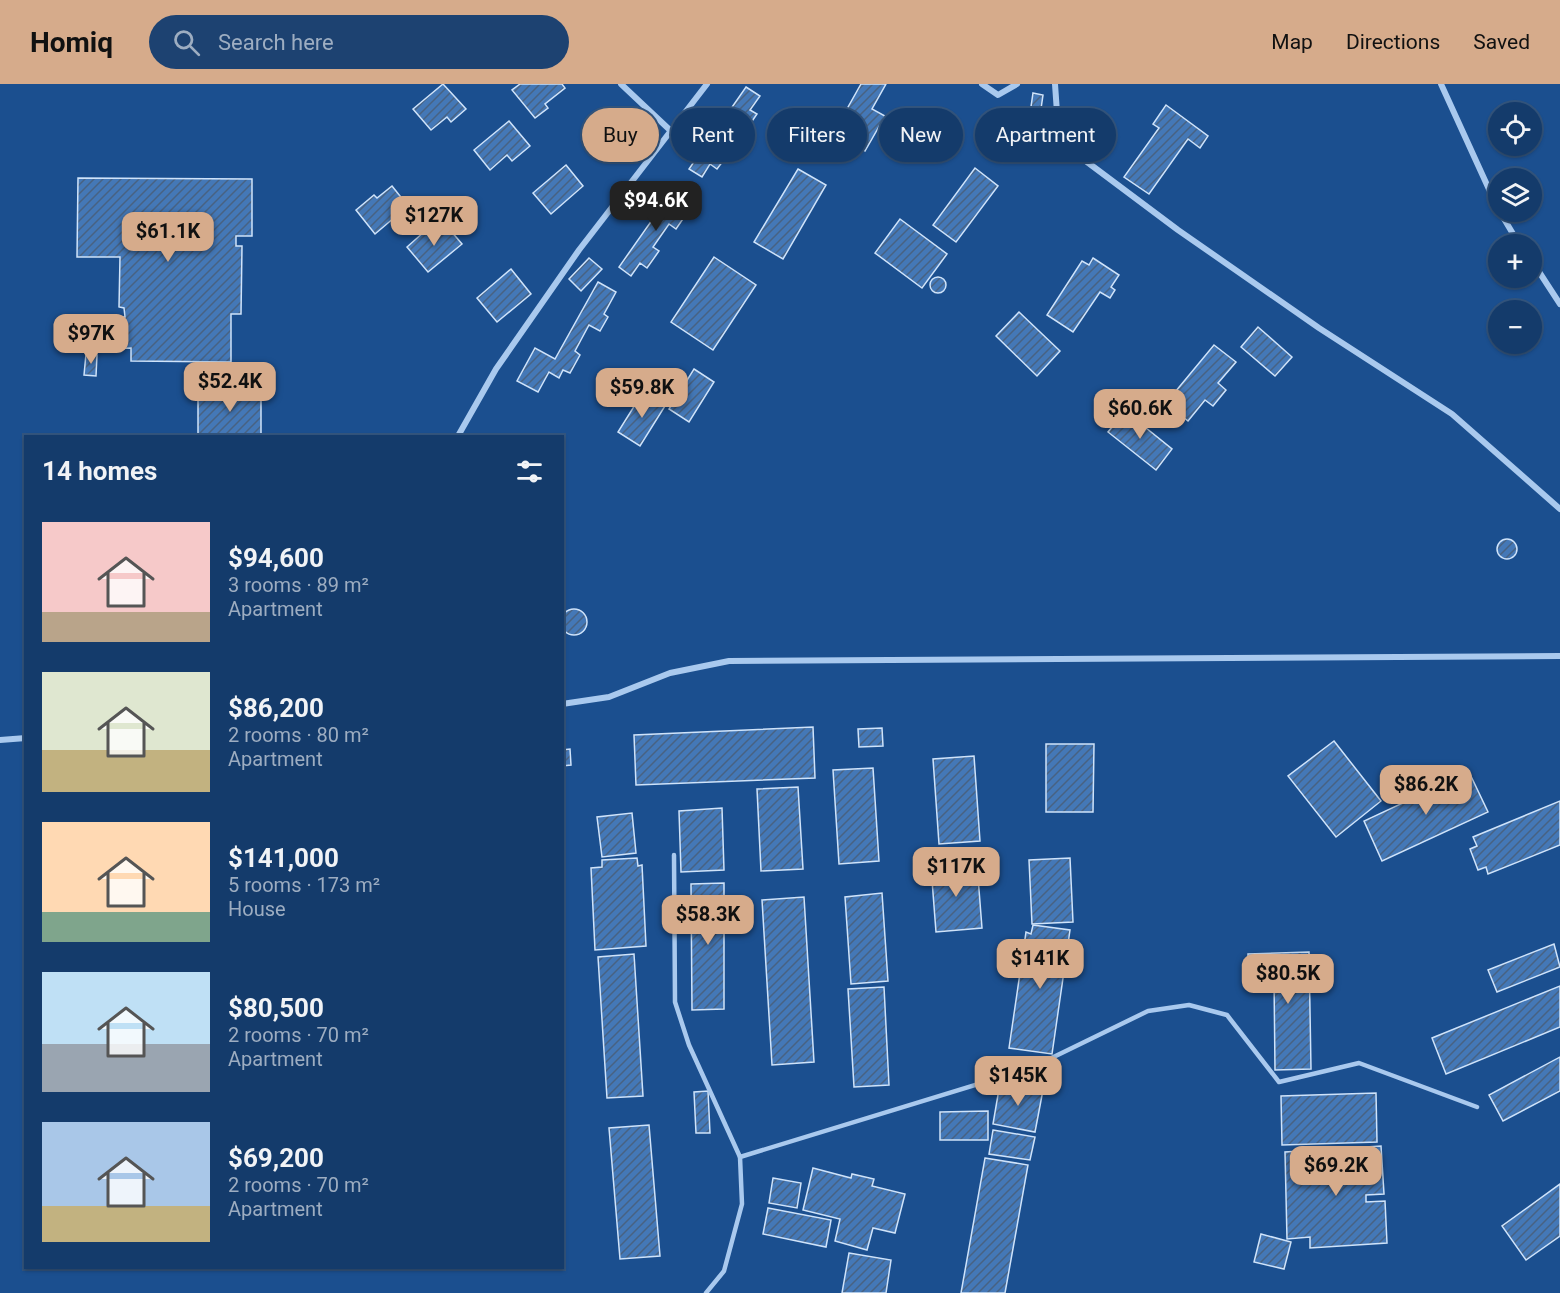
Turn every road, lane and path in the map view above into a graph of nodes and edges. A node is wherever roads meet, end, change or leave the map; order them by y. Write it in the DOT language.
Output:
graph roads {
  1 [pos="621,84"];
  2 [pos="707,84"];
  3 [pos="982,84"];
  4 [pos="1017,84"];
  5 [pos="1055,84"];
  6 [pos="1441,84"];
  7 [pos="690,108"];
  8 [pos="671,131"];
  9 [pos="671,133"];
  10 [pos="1488,186"];
  11 [pos="1542,276"];
  12 [pos="1560,304"];
  13 [pos="459,435"];
  14 [pos="1560,509"];
  15 [pos="1560,656"];
  16 [pos="564,704"];
  17 [pos="24,738"];
  18 [pos="0,740"];
  19 [pos="674,855"];
  20 [pos="1477,1107"];
  21 [pos="740,1157"];
  22 [pos="706,1293"];
  1 -- 8 [label="street"];
  2 -- 7 [label="street"];
  3 -- 4 [label="street"];
  5 -- 14 [label="street"];
  6 -- 10 [label="street"];
  9 -- 13 [label="street"];
  11 -- 12 [label="street"];
  15 -- 16 [label="street"];
  17 -- 18 [label="street"];
  19 -- 21 [label="lane"];
  20 -- 21 [label="lane"];
  21 -- 22 [label="lane"];
}
